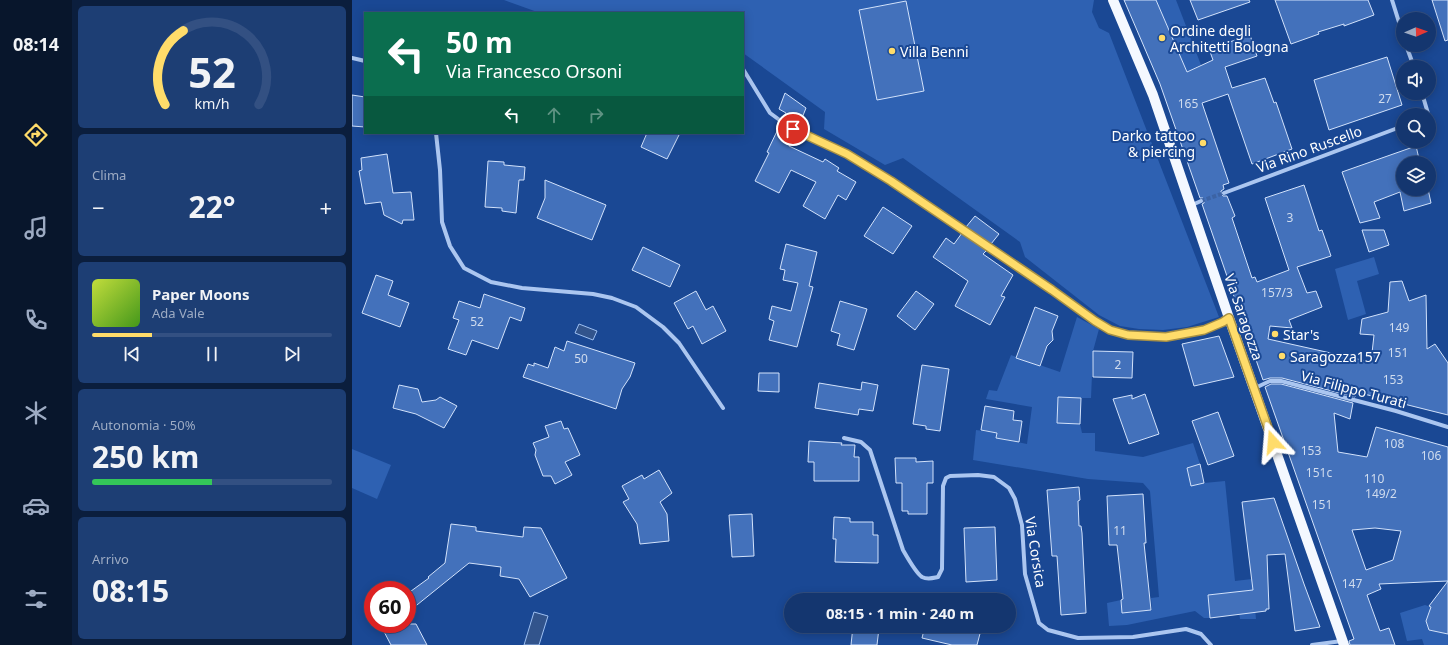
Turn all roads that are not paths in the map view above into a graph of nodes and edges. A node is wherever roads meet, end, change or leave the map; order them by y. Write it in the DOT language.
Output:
graph roads {
  1 [pos="1113,0"];
  2 [pos="1392,0"];
  3 [pos="1396,13"];
  4 [pos="352,58"];
  5 [pos="364,61"];
  6 [pos="744,71"];
  7 [pos="1396,129"];
  8 [pos="436,134"];
  9 [pos="1224,193"];
  10 [pos="1229,318"];
  11 [pos="1255,388"];
  12 [pos="723,408"];
  13 [pos="1448,427"];
  14 [pos="844,438"];
  15 [pos="1343,643"];
  16 [pos="1211,645"];
  17 [pos="1312,645"];
  1 -- 10 [label="main road, Via Saragozza"];
  2 -- 3 [label="street"];
  4 -- 5 [label="street"];
  6 -- 10 [label="street"];
  7 -- 9 [label="street, Via Rino Ruscello"];
  8 -- 12 [label="street"];
  10 -- 11 [label="main road, Via Saragozza"];
  11 -- 13 [label="street, Via Filippo Turati"];
  11 -- 15 [label="main road, Via Saragozza"];
  14 -- 16 [label="street, Via Corsica"];
  15 -- 17 [label="street"];
}
